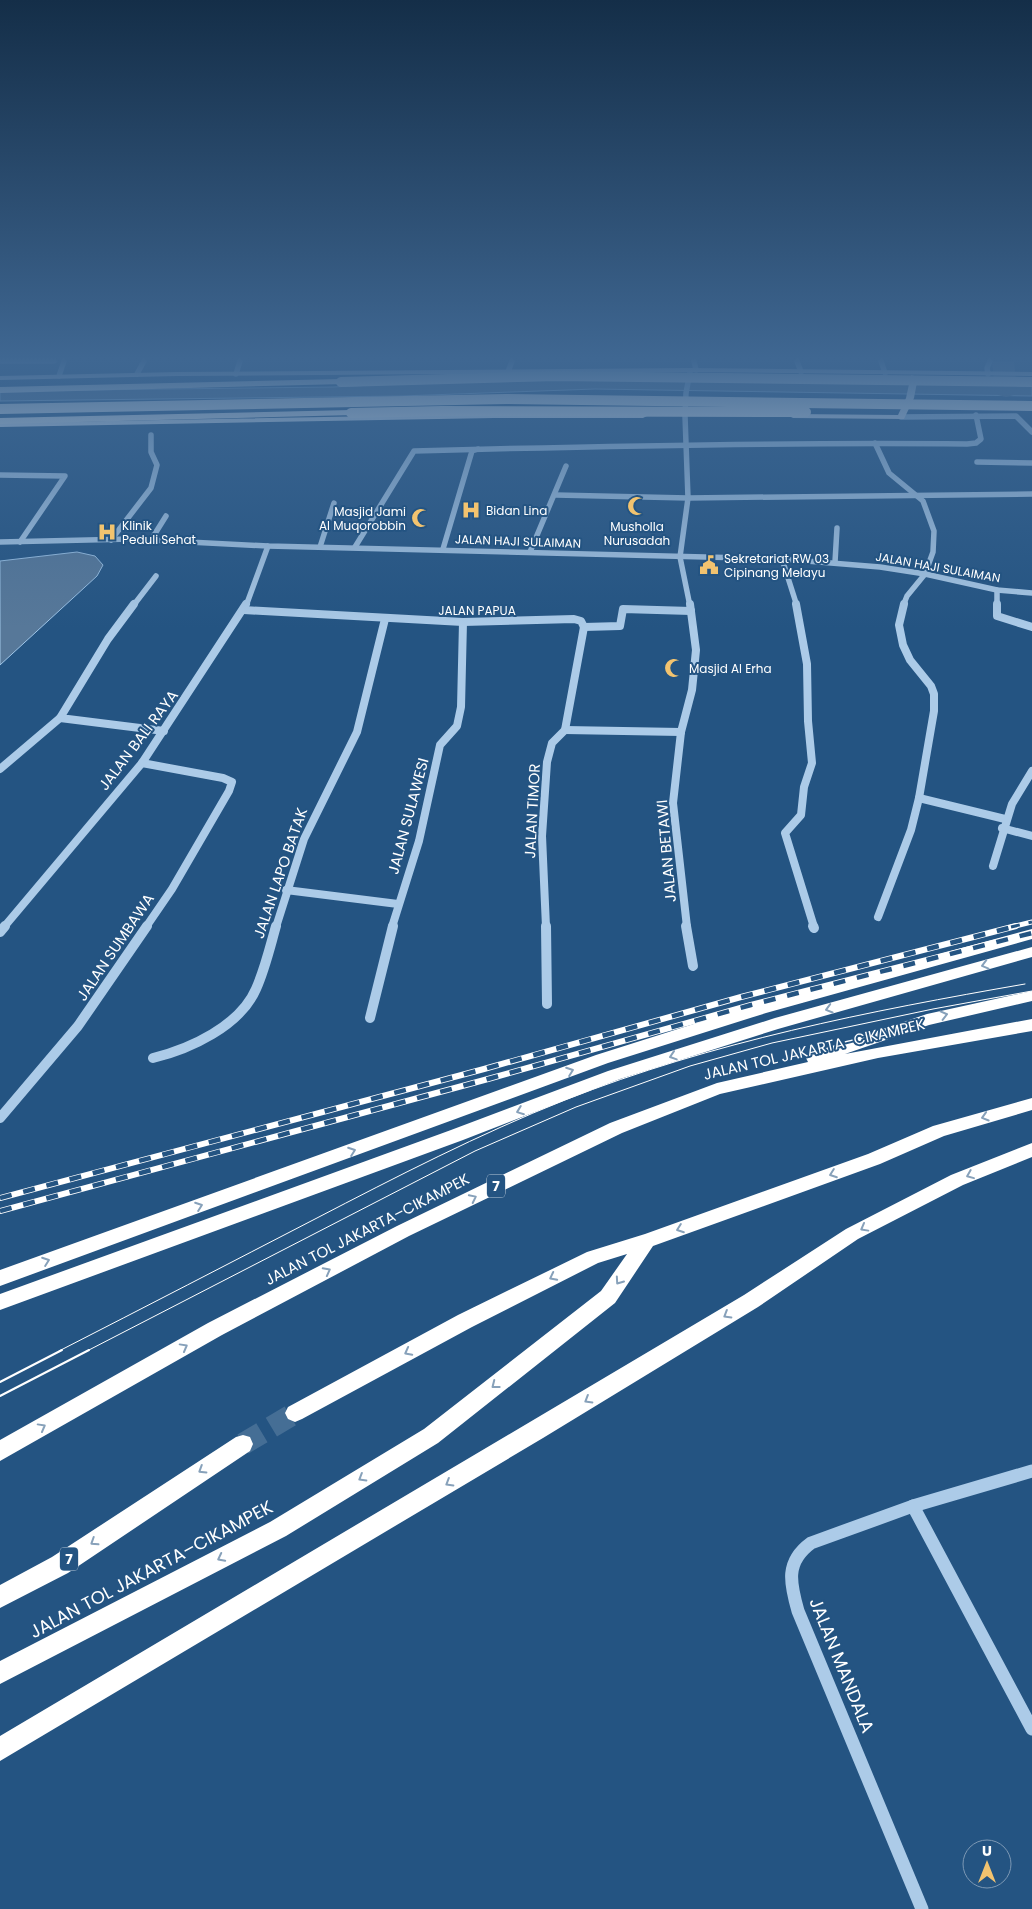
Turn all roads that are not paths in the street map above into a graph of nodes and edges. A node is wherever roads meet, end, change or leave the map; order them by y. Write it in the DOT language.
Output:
graph roads {
  1 [pos="151,450"];
  2 [pos="433,450"];
  3 [pos="474,450"];
  4 [pos="687,450"];
  5 [pos="878,450"];
  6 [pos="977,462"];
  7 [pos="1032,463"];
  8 [pos="566,466"];
  9 [pos="0,475"];
  10 [pos="915,494"];
  11 [pos="1032,494"];
  12 [pos="556,495"];
  13 [pos="688,498"];
  14 [pos="334,503"];
  15 [pos="166,516"];
  16 [pos="837,528"];
  17 [pos="111,540"];
  18 [pos="151,540"];
  19 [pos="0,542"];
  20 [pos="20,542"];
  21 [pos="268,546"];
  22 [pos="320,547"];
  23 [pos="355,547"];
  24 [pos="443,550"];
  25 [pos="530,552"];
  26 [pos="680,557"];
  27 [pos="782,559"];
  28 [pos="835,562"];
  29 [pos="925,574"];
  30 [pos="156,576"];
  31 [pos="997,590"];
  32 [pos="1031,594"];
  33 [pos="244,610"];
  34 [pos="691,611"];
  35 [pos="385,619"];
  36 [pos="463,622"];
  37 [pos="584,627"];
  38 [pos="1032,627"];
  39 [pos="60,718"];
  40 [pos="564,730"];
  41 [pos="164,731"];
  42 [pos="681,732"];
  43 [pos="142,763"];
  44 [pos="0,770"];
  45 [pos="1032,771"];
  46 [pos="919,798"];
  47 [pos="1005,819"];
  48 [pos="1002,828"];
  49 [pos="1032,836"];
  50 [pos="993,866"];
  51 [pos="286,890"];
  52 [pos="398,904"];
  53 [pos="878,917"];
  54 [pos="814,928"];
  55 [pos="0,932"];
  56 [pos="1032,934"];
  57 [pos="1032,952"];
  58 [pos="693,966"];
  59 [pos="1032,996"];
  60 [pos="548,1004"];
  61 [pos="370,1018"];
  62 [pos="1032,1025"];
  63 [pos="153,1058"];
  64 [pos="732,1086"];
  65 [pos="1032,1104"];
  66 [pos="0,1118"];
  67 [pos="1032,1150"];
  68 [pos="647,1241"];
  69 [pos="0,1278"];
  70 [pos="0,1302"];
  71 [pos="295,1413"];
  72 [pos="243,1444"];
  73 [pos="0,1451"];
  74 [pos="1032,1471"];
  75 [pos="913,1506"];
  76 [pos="0,1597"];
  77 [pos="0,1673"];
  78 [pos="1032,1729"];
  79 [pos="0,1749"];
  80 [pos="922,1909"];
  1 -- 17 [label="street"];
  2 -- 23 [label="street"];
  3 -- 24 [label="street"];
  4 -- 13 [label="street, JALAN BETAWI"];
  5 -- 10 [label="street"];
  6 -- 7 [label="street"];
  8 -- 12 [label="street"];
  9 -- 20 [label="street"];
  10 -- 11 [label="street"];
  10 -- 13 [label="street"];
  10 -- 29 [label="street"];
  12 -- 13 [label="street"];
  12 -- 25 [label="street"];
  13 -- 26 [label="street, JALAN BETAWI"];
  14 -- 22 [label="street"];
  15 -- 18 [label="street"];
  16 -- 28 [label="street"];
  17 -- 18 [label="street, JALAN HAJI SULAIMAN"];
  17 -- 20 [label="street, JALAN HAJI SULAIMAN"];
  18 -- 21 [label="street, JALAN HAJI SULAIMAN"];
  19 -- 20 [label="street, JALAN HAJI SULAIMAN"];
  21 -- 22 [label="street, JALAN HAJI SULAIMAN"];
  21 -- 33 [label="street, JALAN BALI RAYA"];
  22 -- 23 [label="street, JALAN HAJI SULAIMAN"];
  23 -- 24 [label="street, JALAN HAJI SULAIMAN"];
  24 -- 25 [label="street, JALAN HAJI SULAIMAN"];
  25 -- 26 [label="street, JALAN HAJI SULAIMAN"];
  26 -- 27 [label="street, JALAN HAJI SULAIMAN"];
  26 -- 34 [label="street, JALAN BETAWI"];
  27 -- 28 [label="street, JALAN HAJI SULAIMAN"];
  27 -- 54 [label="street"];
  28 -- 29 [label="street, JALAN HAJI SULAIMAN"];
  29 -- 31 [label="street, JALAN HAJI SULAIMAN"];
  29 -- 46 [label="street"];
  30 -- 39 [label="street"];
  31 -- 32 [label="street, JALAN HAJI SULAIMAN"];
  31 -- 38 [label="street"];
  33 -- 35 [label="street, JALAN PAPUA"];
  33 -- 41 [label="street, JALAN BALI RAYA"];
  34 -- 37 [label="street, JALAN PAPUA"];
  34 -- 42 [label="street, JALAN BETAWI"];
  35 -- 36 [label="street, JALAN PAPUA"];
  35 -- 51 [label="street, JALAN LAPO BATAK"];
  36 -- 37 [label="street, JALAN PAPUA"];
  36 -- 52 [label="street, JALAN SULAWESI"];
  37 -- 40 [label="street, JALAN TIMOR"];
  39 -- 41 [label="street"];
  39 -- 44 [label="street"];
  40 -- 42 [label="street"];
  40 -- 60 [label="street, JALAN TIMOR"];
  41 -- 43 [label="street, JALAN BALI RAYA"];
  42 -- 58 [label="street, JALAN BETAWI"];
  43 -- 55 [label="street, JALAN BALI RAYA"];
  43 -- 66 [label="street, JALAN SUMBAWA"];
  45 -- 47 [label="street"];
  46 -- 47 [label="street"];
  46 -- 53 [label="street"];
  47 -- 48 [label="street"];
  48 -- 49 [label="street"];
  48 -- 50 [label="street"];
  51 -- 52 [label="street"];
  51 -- 63 [label="street, JALAN LAPO BATAK"];
  52 -- 61 [label="street, JALAN SULAWESI"];
  69 -- 56 [label="highway, one-way"];
  57 -- 70 [label="highway, one-way"];
  64 -- 59 [label="highway, one-way"];
  62 -- 64 [label="highway, JALAN TOL JAKARTA–CIKAMPEK / 7"];
  73 -- 64 [label="highway, JALAN TOL JAKARTA–CIKAMPEK / 7, one-way"];
  65 -- 68 [label="highway, one-way"];
  67 -- 79 [label="highway, one-way"];
  68 -- 71 [label="highway, one-way"];
  68 -- 77 [label="highway, JALAN TOL JAKARTA–CIKAMPEK, one-way"];
  72 -- 76 [label="highway, 7, one-way"];
  74 -- 75 [label="street, JALAN MANDALA"];
  75 -- 78 [label="street"];
  75 -- 80 [label="street, JALAN MANDALA"];
}
